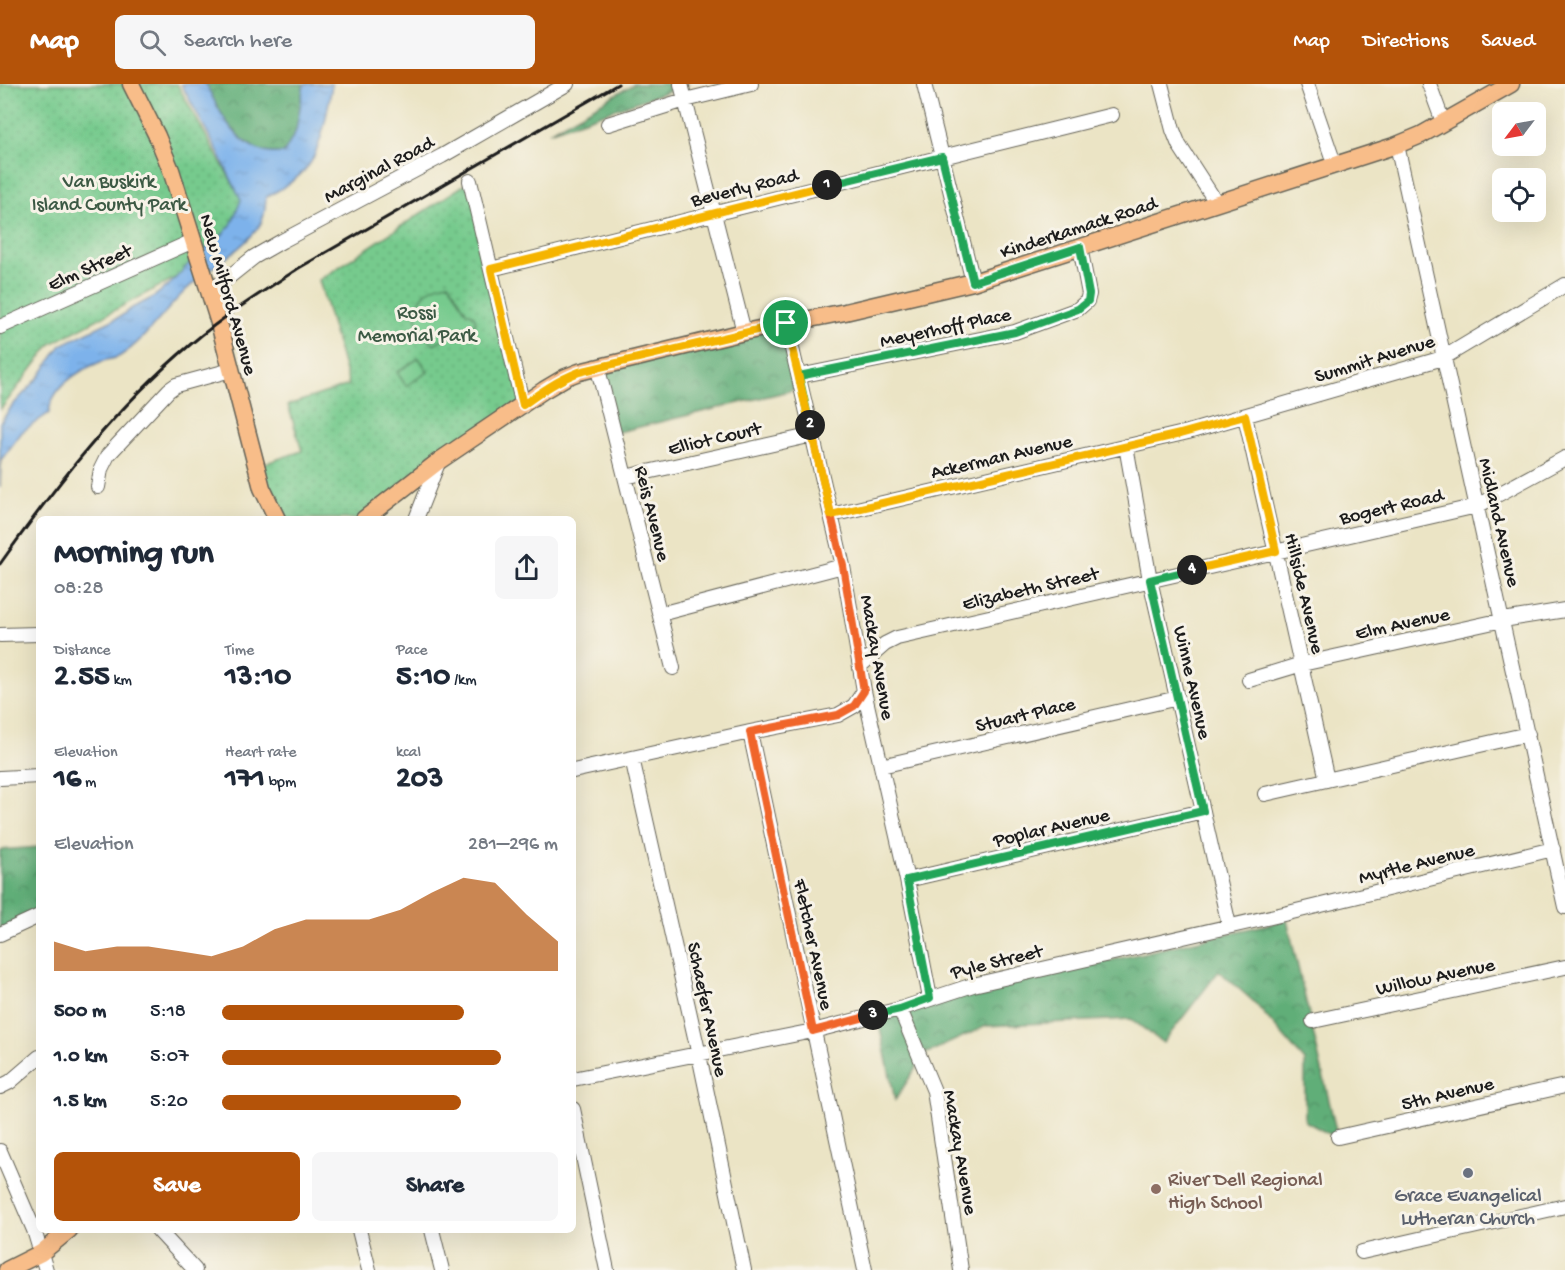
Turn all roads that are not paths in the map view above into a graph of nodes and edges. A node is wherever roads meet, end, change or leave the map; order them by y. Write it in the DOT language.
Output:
graph roads {
  1 [pos="131,84"];
  2 [pos="567,84"];
  3 [pos="681,84"];
  4 [pos="751,84"];
  5 [pos="924,84"];
  6 [pos="1161,84"];
  7 [pos="1307,84"];
  8 [pos="1429,84"];
  9 [pos="1512,84"];
  10 [pos="685,100"];
  11 [pos="1112,115"];
  12 [pos="1443,122"];
  13 [pos="608,124"];
  14 [pos="1397,145"];
  15 [pos="942,157"];
  16 [pos="1335,166"];
  17 [pos="470,181"];
  18 [pos="1216,202"];
  19 [pos="714,214"];
  20 [pos="193,241"];
  21 [pos="1080,247"];
  22 [pos="491,269"];
  23 [pos="973,282"];
  24 [pos="1565,285"];
  25 [pos="210,292"];
  26 [pos="786,323"];
  27 [pos="0,327"];
  28 [pos="744,332"];
  29 [pos="1443,358"];
  30 [pos="598,369"];
  31 [pos="231,370"];
  32 [pos="799,376"];
  33 [pos="523,405"];
  34 [pos="1245,416"];
  35 [pos="1180,434"];
  36 [pos="813,435"];
  37 [pos="1126,446"];
  38 [pos="1565,458"];
  39 [pos="439,461"];
  40 [pos="625,477"];
  41 [pos="98,487"];
  42 [pos="262,488"];
  43 [pos="1477,506"];
  44 [pos="831,515"];
  45 [pos="268,516"];
  46 [pos="276,516"];
  47 [pos="368,516"];
  48 [pos="417,516"];
  49 [pos="1276,551"];
  50 [pos="1216,565"];
  51 [pos="843,566"];
  52 [pos="1150,580"];
  53 [pos="1565,610"];
  54 [pos="660,614"];
  55 [pos="1503,620"];
  56 [pos="36,634"];
  57 [pos="0,635"];
  58 [pos="1302,664"];
  59 [pos="861,665"];
  60 [pos="673,668"];
  61 [pos="1249,680"];
  62 [pos="864,691"];
  63 [pos="1178,698"];
  64 [pos="750,732"];
  65 [pos="1528,734"];
  66 [pos="633,758"];
  67 [pos="881,766"];
  68 [pos="576,770"];
  69 [pos="36,776"];
  70 [pos="0,778"];
  71 [pos="1327,780"];
  72 [pos="1265,794"];
  73 [pos="1203,811"];
  74 [pos="1553,849"];
  75 [pos="907,880"];
  76 [pos="1565,907"];
  77 [pos="1288,913"];
  78 [pos="36,917"];
  79 [pos="1229,926"];
  80 [pos="0,934"];
  81 [pos="1565,967"];
  82 [pos="930,998"];
  83 [pos="900,1009"];
  84 [pos="1313,1021"];
  85 [pos="813,1031"];
  86 [pos="699,1055"];
  87 [pos="36,1060"];
  88 [pos="576,1078"];
  89 [pos="1565,1086"];
  90 [pos="0,1087"];
  91 [pos="576,1123"];
  92 [pos="1338,1137"];
  93 [pos="0,1151"];
  94 [pos="1565,1206"];
  95 [pos="65,1233"];
  96 [pos="161,1233"];
  97 [pos="360,1233"];
  98 [pos="433,1233"];
  99 [pos="1362,1252"];
  100 [pos="41,1253"];
  101 [pos="7,1270"];
  102 [pos="46,1270"];
  103 [pos="195,1270"];
  104 [pos="369,1270"];
  105 [pos="442,1270"];
  106 [pos="607,1270"];
  107 [pos="744,1270"];
  108 [pos="865,1270"];
  109 [pos="962,1270"];
  1 -- 20 [label="main road, New Milford Avenue"];
  2 -- 25 [label="street, Marginal Road"];
  3 -- 10 [label="street"];
  4 -- 10 [label="street"];
  5 -- 15 [label="street"];
  6 -- 18 [label="street"];
  7 -- 16 [label="street"];
  8 -- 12 [label="street"];
  9 -- 12 [label="main road, Kinderkamack Road"];
  10 -- 13 [label="street"];
  10 -- 19 [label="street"];
  11 -- 15 [label="street, Beverly Road"];
  12 -- 14 [label="main road, Kinderkamack Road"];
  14 -- 16 [label="main road, Kinderkamack Road"];
  14 -- 29 [label="street, Midland Avenue"];
  15 -- 19 [label="street, Beverly Road"];
  15 -- 23 [label="street"];
  16 -- 18 [label="main road, Kinderkamack Road"];
  17 -- 22 [label="street"];
  18 -- 21 [label="main road, Kinderkamack Road"];
  19 -- 22 [label="street, Beverly Road"];
  19 -- 28 [label="street"];
  20 -- 25 [label="main road, New Milford Avenue"];
  20 -- 27 [label="street, Elm Street"];
  21 -- 23 [label="main road, Kinderkamack Road"];
  21 -- 32 [label="street, Meyerhoff Place"];
  22 -- 33 [label="street"];
  23 -- 26 [label="main road, Kinderkamack Road"];
  24 -- 29 [label="street, Summit Avenue"];
  25 -- 31 [label="main road, New Milford Avenue"];
  26 -- 28 [label="main road, Kinderkamack Road"];
  26 -- 32 [label="street, Mackay Avenue"];
  28 -- 30 [label="main road, Kinderkamack Road"];
  29 -- 34 [label="street, Summit Avenue"];
  29 -- 43 [label="street, Midland Avenue"];
  30 -- 33 [label="main road, Kinderkamack Road"];
  30 -- 40 [label="street, Reis Avenue"];
  31 -- 41 [label="street"];
  31 -- 42 [label="main road, New Milford Avenue"];
  32 -- 36 [label="street, Mackay Avenue"];
  33 -- 39 [label="main road, Kinderkamack Road"];
  34 -- 35 [label="street, Summit Avenue"];
  34 -- 49 [label="street, Hillside Avenue"];
  35 -- 37 [label="street, Ackerman Avenue"];
  36 -- 40 [label="street, Elliot Court"];
  36 -- 44 [label="street, Mackay Avenue"];
  37 -- 44 [label="street, Ackerman Avenue"];
  37 -- 52 [label="street, Winne Avenue"];
  38 -- 43 [label="street, Bogert Road"];
  39 -- 47 [label="main road, Kinderkamack Road"];
  39 -- 48 [label="street"];
  40 -- 54 [label="street, Reis Avenue"];
  42 -- 45 [label="main road"];
  42 -- 46 [label="main road, New Milford Avenue"];
  43 -- 49 [label="street, Bogert Road"];
  43 -- 55 [label="street, Midland Avenue"];
  44 -- 51 [label="street, Mackay Avenue"];
  49 -- 50 [label="street, Bogert Road"];
  49 -- 58 [label="street, Hillside Avenue"];
  50 -- 52 [label="street, Elizabeth Street"];
  51 -- 54 [label="street"];
  51 -- 59 [label="street, Mackay Avenue"];
  52 -- 59 [label="street, Elizabeth Street"];
  52 -- 63 [label="street, Winne Avenue"];
  53 -- 55 [label="street, Elm Avenue"];
  54 -- 60 [label="street, Reis Avenue"];
  55 -- 58 [label="street, Elm Avenue"];
  55 -- 65 [label="street, Midland Avenue"];
  56 -- 57 [label="street"];
  58 -- 61 [label="street, Elm Avenue"];
  58 -- 71 [label="street, Hillside Avenue"];
  59 -- 62 [label="street, Mackay Avenue"];
  62 -- 64 [label="street"];
  62 -- 67 [label="street, Mackay Avenue"];
  63 -- 67 [label="street, Stuart Place"];
  63 -- 73 [label="street, Winne Avenue"];
  64 -- 66 [label="street"];
  64 -- 85 [label="street, Fletcher Avenue"];
  65 -- 71 [label="street"];
  65 -- 74 [label="street, Midland Avenue"];
  66 -- 68 [label="street"];
  66 -- 86 [label="street, Schaefer Avenue"];
  67 -- 75 [label="street, Mackay Avenue"];
  69 -- 70 [label="street"];
  71 -- 72 [label="street"];
  73 -- 75 [label="street, Poplar Avenue"];
  73 -- 79 [label="street, Winne Avenue"];
  74 -- 76 [label="street, Midland Avenue"];
  74 -- 77 [label="street, Myrtle Avenue"];
  75 -- 82 [label="street, Mackay Avenue"];
  77 -- 79 [label="street, Pyle Street"];
  78 -- 80 [label="street"];
  79 -- 82 [label="street, Pyle Street"];
  81 -- 84 [label="street, Willow Avenue"];
  82 -- 83 [label="street, Pyle Street"];
  83 -- 85 [label="street, Pyle Street"];
  83 -- 109 [label="street, Mackay Avenue"];
  85 -- 86 [label="street, Pyle Street"];
  85 -- 108 [label="street, Fletcher Avenue"];
  86 -- 88 [label="street, Pyle Street"];
  86 -- 107 [label="street, Schaefer Avenue"];
  87 -- 90 [label="street"];
  89 -- 92 [label="street, 5th Avenue"];
  91 -- 106 [label="street"];
  93 -- 100 [label="street"];
  94 -- 99 [label="street"];
  95 -- 100 [label="main road"];
  96 -- 103 [label="street"];
  97 -- 104 [label="street"];
  98 -- 105 [label="street"];
  100 -- 101 [label="main road"];
  100 -- 102 [label="street"];
}
